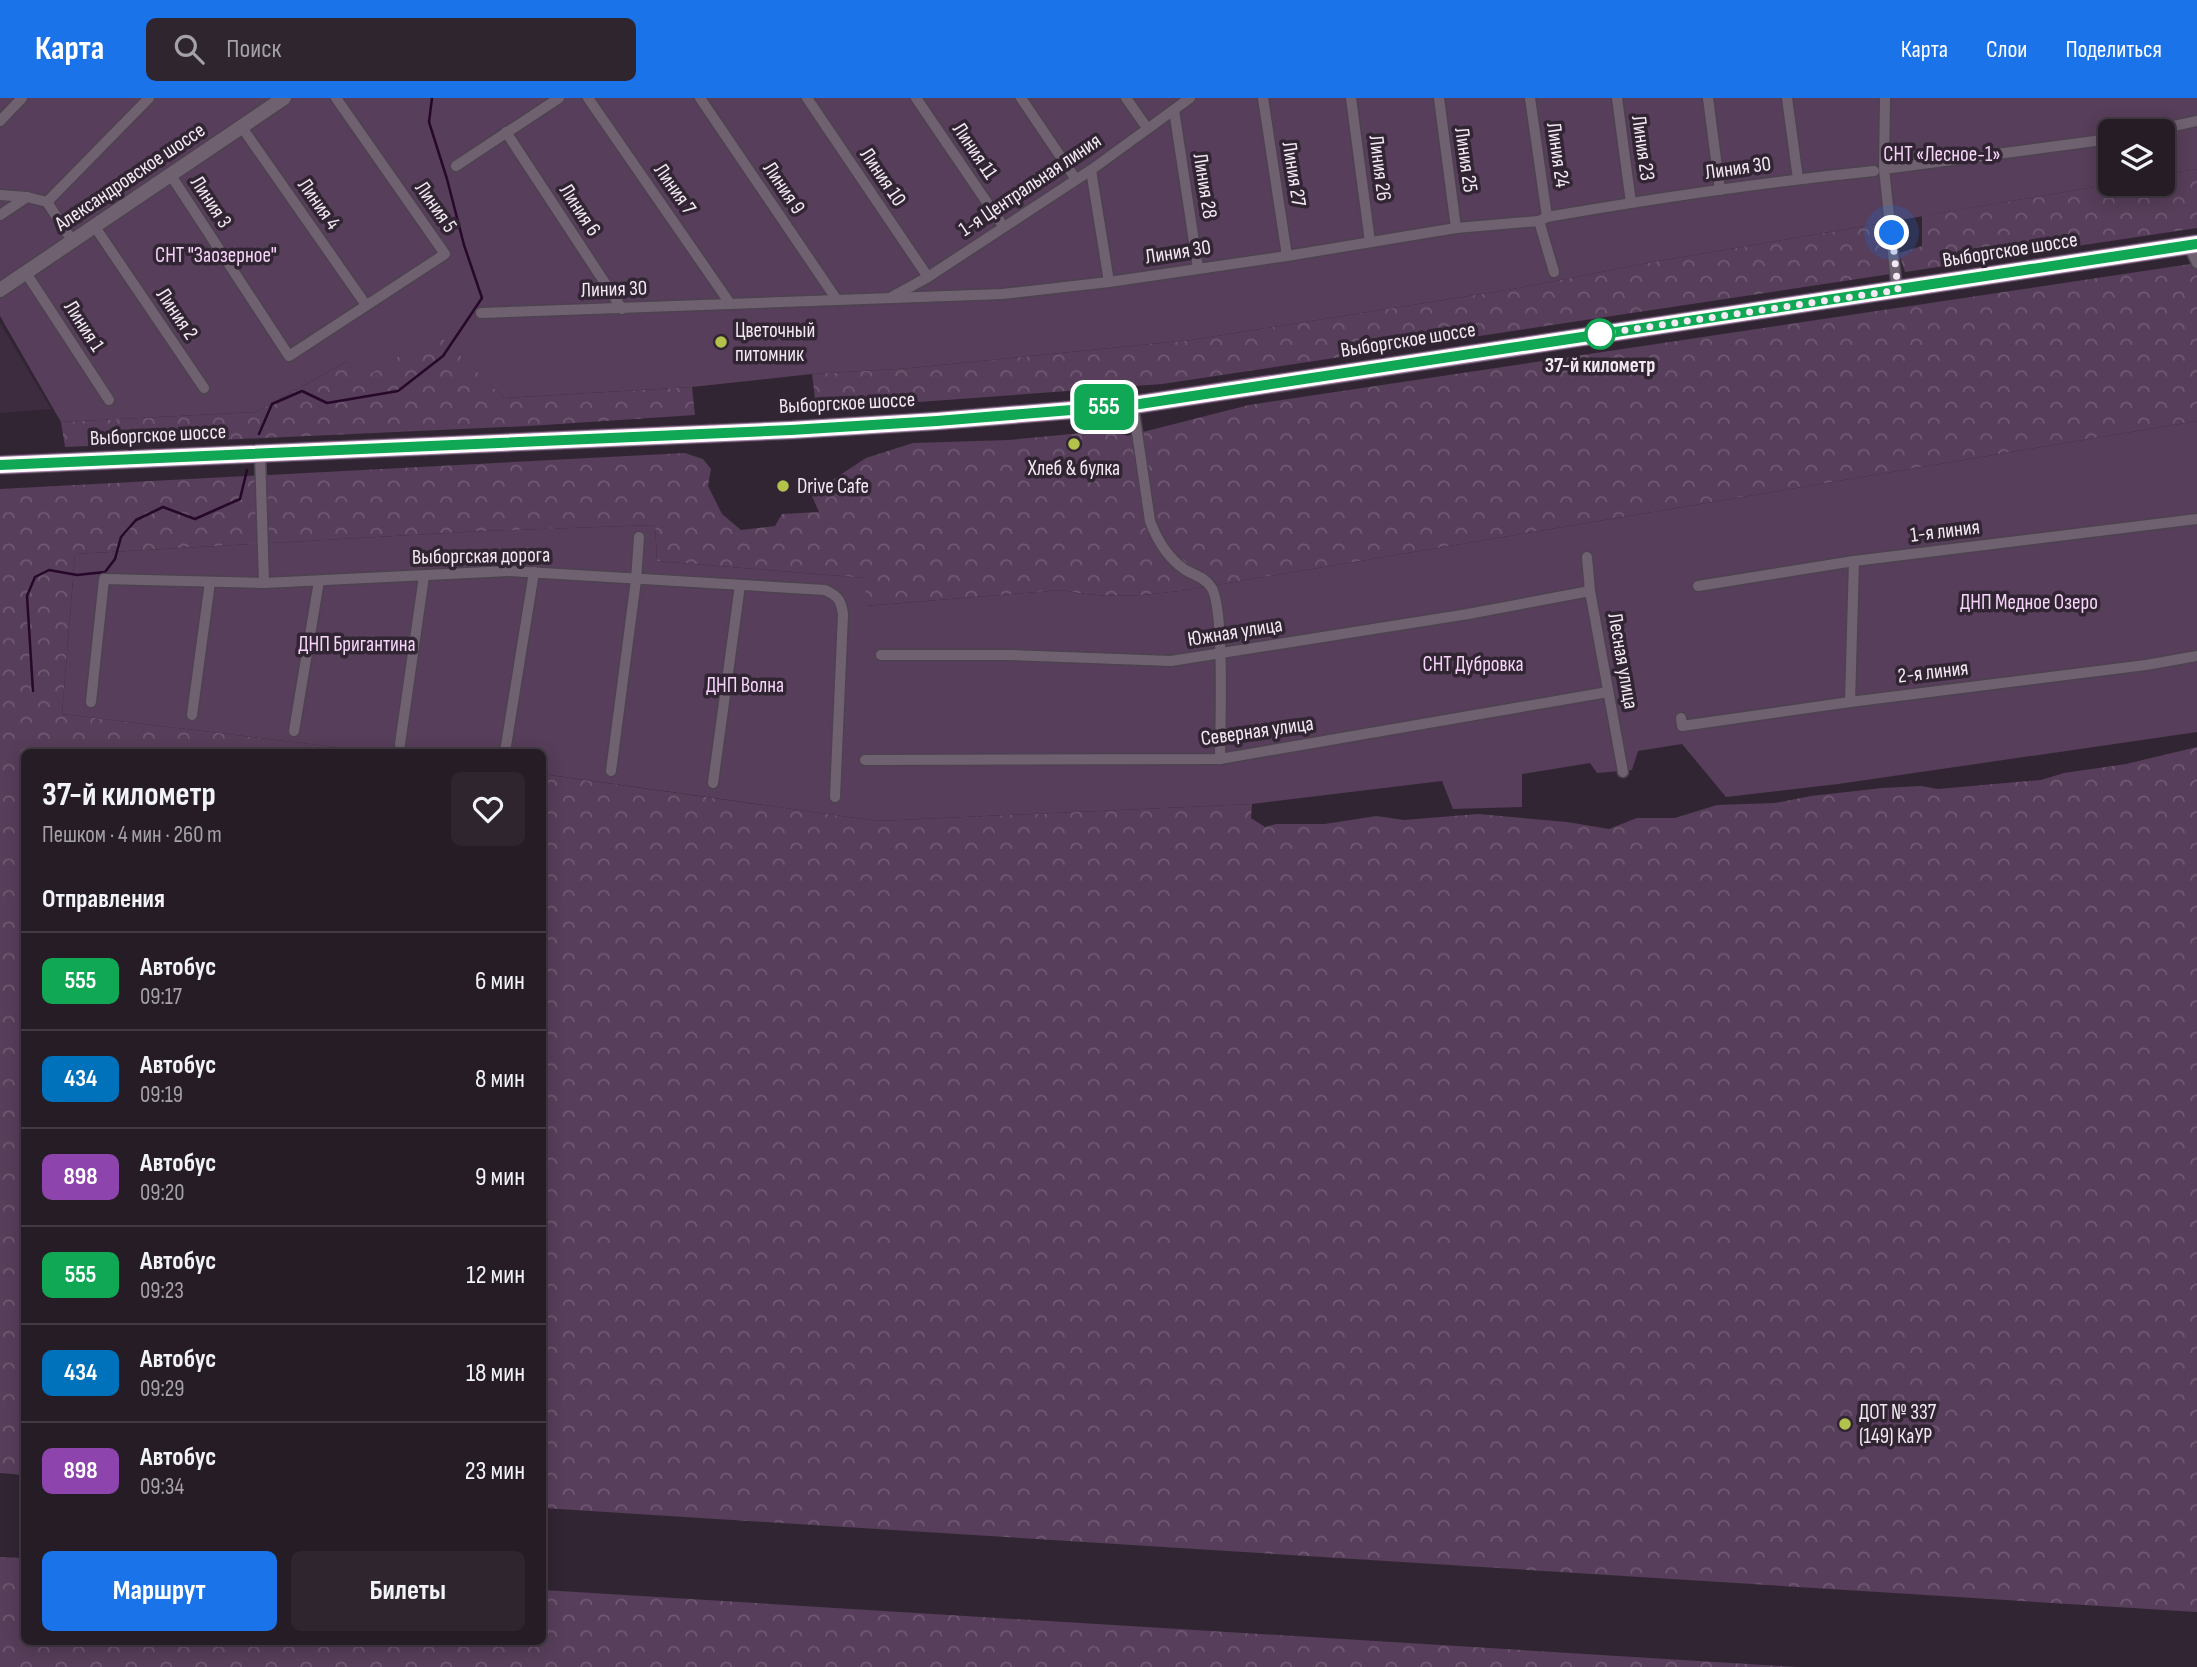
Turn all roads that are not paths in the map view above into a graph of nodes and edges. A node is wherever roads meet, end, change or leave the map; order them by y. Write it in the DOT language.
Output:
graph roads {
  1 [pos="22,98"];
  2 [pos="149,98"];
  3 [pos="284,98"];
  4 [pos="336,98"];
  5 [pos="559,98"];
  6 [pos="588,98"];
  7 [pos="700,98"];
  8 [pos="807,98"];
  9 [pos="916,98"];
  10 [pos="1021,98"];
  11 [pos="1126,98"];
  12 [pos="1190,98"];
  13 [pos="1263,98"];
  14 [pos="1351,98"];
  15 [pos="1439,98"];
  16 [pos="1530,98"];
  17 [pos="1617,98"];
  18 [pos="1708,98"];
  19 [pos="1787,98"];
  20 [pos="1885,98"];
  21 [pos="1174,110"];
  22 [pos="0,121"];
  23 [pos="2197,121"];
  24 [pos="241,126"];
  25 [pos="2175,126"];
  26 [pos="1147,128"];
  27 [pos="506,132"];
  28 [pos="2098,141"];
  29 [pos="456,166"];
  30 [pos="1091,170"];
  31 [pos="1879,170"];
  32 [pos="170,174"];
  33 [pos="1076,178"];
  34 [pos="1798,179"];
  35 [pos="1720,190"];
  36 [pos="0,195"];
  37 [pos="27,197"];
  38 [pos="47,202"];
  39 [pos="1631,202"];
  40 [pos="0,215"];
  41 [pos="1543,219"];
  42 [pos="1003,226"];
  43 [pos="95,227"];
  44 [pos="1456,228"];
  45 [pos="73,242"];
  46 [pos="1370,242"];
  47 [pos="2193,245"];
  48 [pos="1287,256"];
  49 [pos="2197,262"];
  50 [pos="1198,268"];
  51 [pos="1554,272"];
  52 [pos="26,273"];
  53 [pos="928,277"];
  54 [pos="1109,282"];
  55 [pos="0,290"];
  56 [pos="1898,290"];
  57 [pos="888,299"];
  58 [pos="837,300"];
  59 [pos="729,302"];
  60 [pos="366,304"];
  61 [pos="622,309"];
  62 [pos="481,313"];
  63 [pos="289,356"];
  64 [pos="204,388"];
  65 [pos="109,400"];
  66 [pos="1133,405"];
  67 [pos="261,454"];
  68 [pos="0,465"];
  69 [pos="2197,519"];
  70 [pos="639,537"];
  71 [pos="1587,557"];
  72 [pos="1854,561"];
  73 [pos="534,572"];
  74 [pos="424,576"];
  75 [pos="636,580"];
  76 [pos="320,581"];
  77 [pos="210,582"];
  78 [pos="264,583"];
  79 [pos="740,585"];
  80 [pos="1698,586"];
  81 [pos="1590,591"];
  82 [pos="1220,654"];
  83 [pos="881,655"];
  84 [pos="2197,656"];
  85 [pos="1608,692"];
  86 [pos="91,702"];
  87 [pos="1850,702"];
  88 [pos="192,715"];
  89 [pos="1681,718"];
  90 [pos="294,731"];
  91 [pos="400,744"];
  92 [pos="505,749"];
  93 [pos="864,760"];
  94 [pos="1220,760"];
  95 [pos="611,771"];
  96 [pos="1623,772"];
  97 [pos="713,783"];
  98 [pos="835,797"];
  1 -- 22 [label="street"];
  2 -- 38 [label="street"];
  3 -- 24 [label="street, Александровское шоссе"];
  4 -- 60 [label="street, Линия 5"];
  5 -- 27 [label="street"];
  6 -- 59 [label="street, Линия 7"];
  7 -- 58 [label="street, Линия 9"];
  8 -- 53 [label="street, Линия 10"];
  9 -- 42 [label="street, Линия 11"];
  10 -- 33 [label="street"];
  11 -- 26 [label="street"];
  12 -- 21 [label="street, 1-я Центральная линия"];
  13 -- 48 [label="street, Линия 27"];
  14 -- 46 [label="street, Линия 26"];
  15 -- 44 [label="street, Линия 25"];
  16 -- 41 [label="street, Линия 24"];
  17 -- 39 [label="street, Линия 23"];
  18 -- 35 [label="street"];
  19 -- 34 [label="street"];
  20 -- 31 [label="street"];
  21 -- 26 [label="street, 1-я Центральная линия"];
  21 -- 50 [label="street, Линия 28"];
  23 -- 25 [label="street"];
  24 -- 32 [label="street, Александровское шоссе"];
  24 -- 60 [label="street, Линия 4"];
  26 -- 30 [label="street, 1-я Центральная линия"];
  27 -- 29 [label="street"];
  27 -- 61 [label="street, Линия 6"];
  28 -- 31 [label="street"];
  30 -- 33 [label="street, 1-я Центральная линия"];
  30 -- 54 [label="street"];
  31 -- 34 [label="street, Линия 30"];
  31 -- 56 [label="street"];
  32 -- 43 [label="street, Александровское шоссе"];
  32 -- 63 [label="street, Линия 3"];
  33 -- 42 [label="street, 1-я Центральная линия"];
  34 -- 35 [label="street, Линия 30"];
  35 -- 39 [label="street, Линия 30"];
  36 -- 37 [label="street"];
  37 -- 38 [label="street"];
  37 -- 40 [label="street"];
  38 -- 45 [label="street"];
  39 -- 41 [label="street, Линия 30"];
  41 -- 44 [label="street, Линия 30"];
  41 -- 51 [label="street, Линия 24"];
  42 -- 53 [label="street, 1-я Центральная линия"];
  43 -- 45 [label="street, Александровское шоссе"];
  43 -- 64 [label="street, Линия 2"];
  44 -- 46 [label="street, Линия 30"];
  45 -- 52 [label="street, Александровское шоссе"];
  46 -- 48 [label="street, Линия 30"];
  47 -- 49 [label="street"];
  47 -- 56 [label="main road, Выборгское шоссе"];
  48 -- 50 [label="street, Линия 30"];
  50 -- 54 [label="street, Линия 30"];
  52 -- 55 [label="street, Александровское шоссе"];
  52 -- 65 [label="street, Линия 1"];
  53 -- 57 [label="street, 1-я Центральная линия"];
  54 -- 57 [label="street, Линия 30"];
  56 -- 66 [label="main road, Выборгское шоссе"];
  57 -- 58 [label="street, Линия 30"];
  58 -- 59 [label="street, Линия 30"];
  59 -- 61 [label="street, Линия 30"];
  60 -- 63 [label="street, Линия 5"];
  61 -- 62 [label="street, Линия 30"];
  66 -- 67 [label="main road, Выборгское шоссе"];
  66 -- 82 [label="street"];
  67 -- 68 [label="main road, Выборгское шоссе"];
  67 -- 78 [label="street"];
  69 -- 72 [label="street, 1-я линия"];
  70 -- 75 [label="street"];
  71 -- 81 [label="street, Лесная улица"];
  72 -- 80 [label="street, 1-я линия"];
  72 -- 87 [label="street"];
  73 -- 74 [label="street, Выборгская дорога"];
  73 -- 75 [label="street, Выборгская дорога"];
  73 -- 92 [label="street"];
  74 -- 76 [label="street, Выборгская дорога"];
  74 -- 91 [label="street"];
  75 -- 79 [label="street, Выборгская дорога"];
  75 -- 95 [label="street"];
  76 -- 78 [label="street, Выборгская дорога"];
  76 -- 90 [label="street"];
  77 -- 78 [label="street, Выборгская дорога"];
  77 -- 86 [label="street, Выборгская дорога"];
  77 -- 88 [label="street"];
  79 -- 97 [label="street"];
  79 -- 98 [label="street, Выборгская дорога"];
  81 -- 82 [label="street, Южная улица"];
  81 -- 85 [label="street, Лесная улица"];
  82 -- 83 [label="street, Южная улица"];
  82 -- 94 [label="street"];
  84 -- 87 [label="street, 2-я линия"];
  85 -- 94 [label="street, Северная улица"];
  85 -- 96 [label="street, Лесная улица"];
  87 -- 89 [label="street, 2-я линия"];
  93 -- 94 [label="street, Северная улица"];
}
